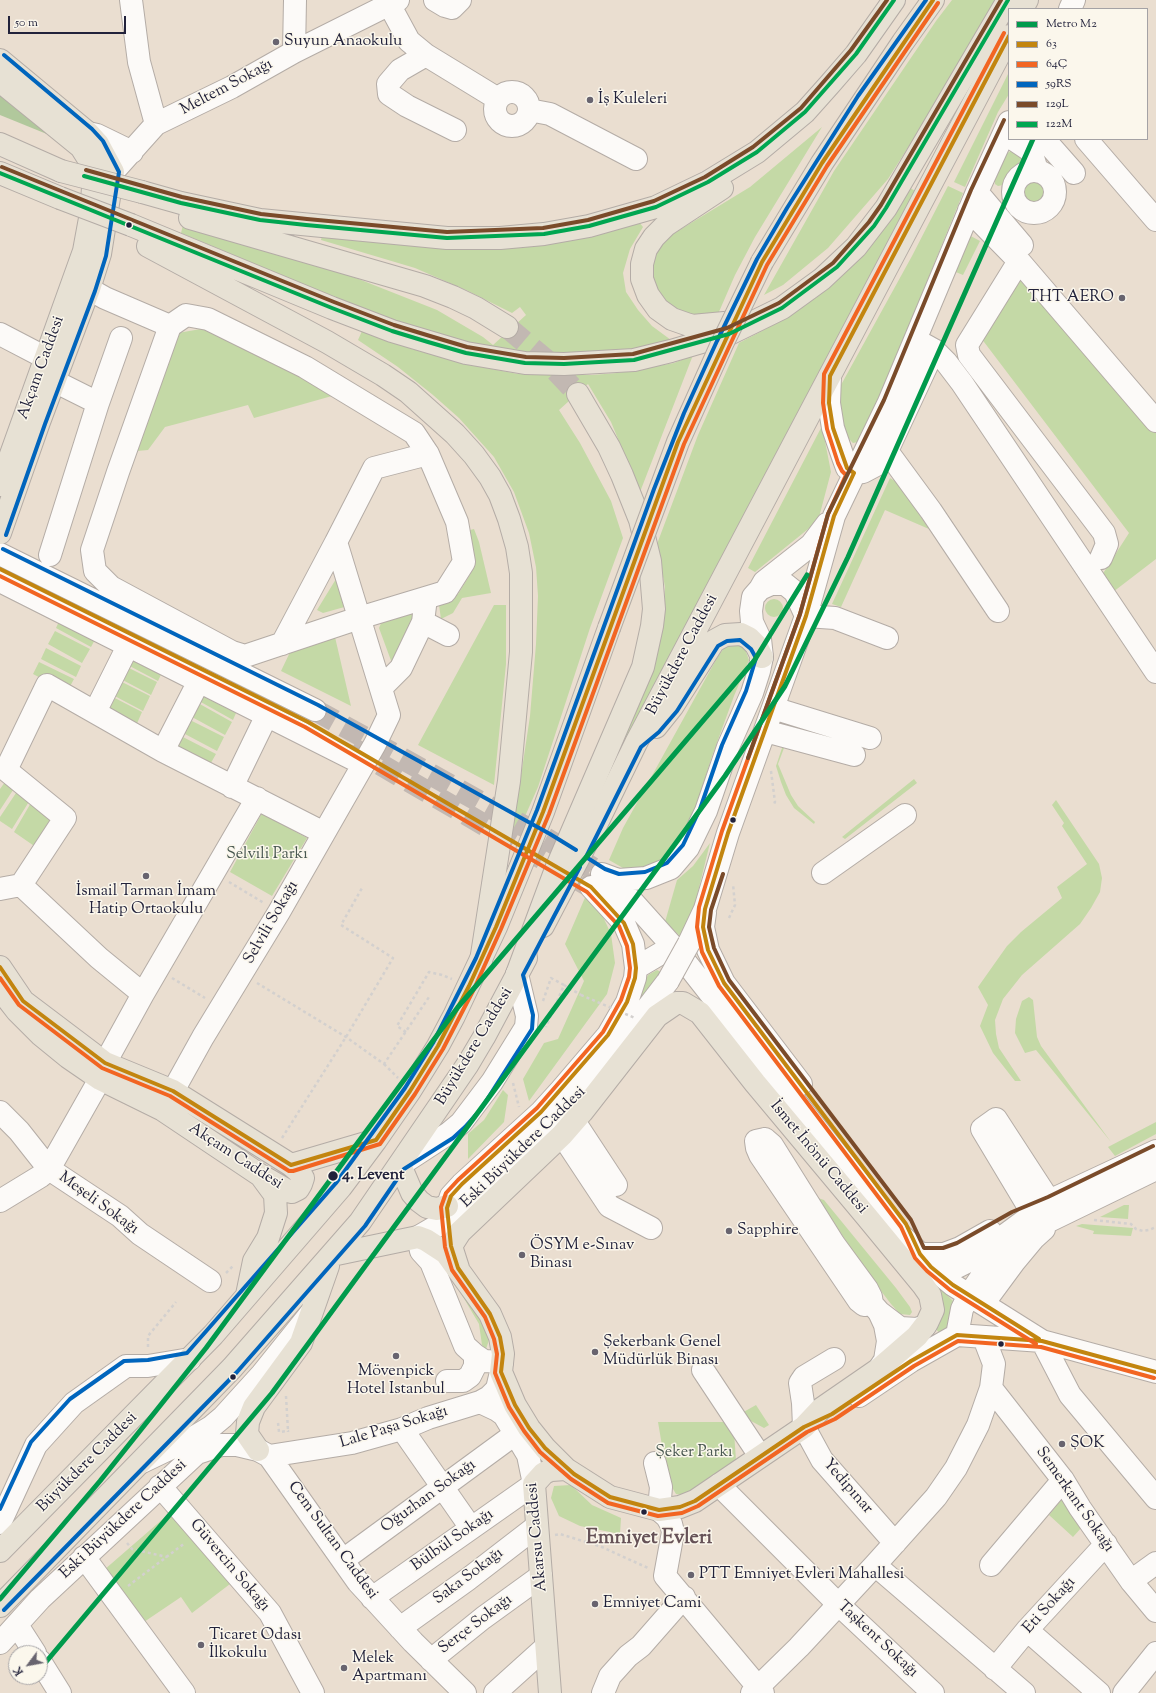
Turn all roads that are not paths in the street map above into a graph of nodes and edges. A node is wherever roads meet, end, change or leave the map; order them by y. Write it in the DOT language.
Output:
graph roads {
  1 [pos="131,0"];
  2 [pos="295,0"];
  3 [pos="435,0"];
  4 [pos="460,0"];
  5 [pos="885,0"];
  6 [pos="894,0"];
  7 [pos="933,0"];
  8 [pos="1008,0"];
  9 [pos="392,1"];
  10 [pos="1008,38"];
  11 [pos="294,52"];
  12 [pos="426,55"];
  13 [pos="0,60"];
  14 [pos="0,81"];
  15 [pos="830,84"];
  16 [pos="805,112"];
  17 [pos="156,124"];
  18 [pos="454,130"];
  19 [pos="88,133"];
  20 [pos="1008,134"];
  21 [pos="1018,140"];
  22 [pos="1045,140"];
  23 [pos="1087,140"];
  24 [pos="0,144"];
  25 [pos="132,152"];
  26 [pos="636,159"];
  27 [pos="1037,170"];
  28 [pos="113,172"];
  29 [pos="0,173"];
  30 [pos="1074,173"];
  31 [pos="138,196"];
  32 [pos="1013,197"];
  33 [pos="973,201"];
  34 [pos="1156,220"];
  35 [pos="128,229"];
  36 [pos="92,253"];
  37 [pos="1019,261"];
  38 [pos="89,289"];
  39 [pos="768,315"];
  40 [pos="170,326"];
  41 [pos="507,327"];
  42 [pos="0,334"];
  43 [pos="121,338"];
  44 [pos="925,345"];
  45 [pos="46,358"];
  46 [pos="830,376"];
  47 [pos="54,381"];
  48 [pos="578,394"];
  49 [pos="1156,402"];
  50 [pos="98,403"];
  51 [pos="1156,421"];
  52 [pos="887,451"];
  53 [pos="428,454"];
  54 [pos="2,473"];
  55 [pos="854,473"];
  56 [pos="834,516"];
  57 [pos="0,533"];
  58 [pos="336,542"];
  59 [pos="0,554"];
  60 [pos="50,555"];
  61 [pos="1101,558"];
  62 [pos="0,569"];
  63 [pos="0,581"];
  64 [pos="760,589"];
  65 [pos="426,598"];
  66 [pos="998,611"];
  67 [pos="806,616"];
  68 [pos="359,618"];
  69 [pos="423,622"];
  70 [pos="448,635"];
  71 [pos="888,638"];
  72 [pos="282,644"];
  73 [pos="128,646"];
  74 [pos="762,657"];
  75 [pos="1156,672"];
  76 [pos="199,681"];
  77 [pos="381,688"];
  78 [pos="773,708"];
  79 [pos="95,712"];
  80 [pos="267,716"];
  81 [pos="765,731"];
  82 [pos="870,738"];
  83 [pos="636,743"];
  84 [pos="163,751"];
  85 [pos="854,755"];
  86 [pos="363,764"];
  87 [pos="232,787"];
  88 [pos="257,798"];
  89 [pos="905,815"];
  90 [pos="324,833"];
  91 [pos="823,872"];
  92 [pos="596,881"];
  93 [pos="21,885"];
  94 [pos="0,889"];
  95 [pos="705,909"];
  96 [pos="683,947"];
  97 [pos="481,961"];
  98 [pos="0,967"];
  99 [pos="636,968"];
  100 [pos="517,974"];
  101 [pos="0,989"];
  102 [pos="143,994"];
  103 [pos="102,1071"];
  104 [pos="168,1101"];
  105 [pos="0,1112"];
  106 [pos="989,1124"];
  107 [pos="568,1128"];
  108 [pos="376,1140"];
  109 [pos="1156,1151"];
  110 [pos="291,1165"];
  111 [pos="400,1165"];
  112 [pos="48,1169"];
  113 [pos="1156,1169"];
  114 [pos="260,1175"];
  115 [pos="616,1185"];
  116 [pos="0,1201"];
  117 [pos="1047,1208"];
  118 [pos="447,1213"];
  119 [pos="651,1228"];
  120 [pos="418,1237"];
  121 [pos="451,1246"];
  122 [pos="332,1254"];
  123 [pos="920,1254"];
  124 [pos="458,1268"];
  125 [pos="210,1282"];
  126 [pos="247,1296"];
  127 [pos="967,1298"];
  128 [pos="876,1308"];
  129 [pos="311,1312"];
  130 [pos="925,1326"];
  131 [pos="958,1335"];
  132 [pos="984,1338"];
  133 [pos="1042,1341"];
  134 [pos="474,1355"];
  135 [pos="834,1359"];
  136 [pos="190,1360"];
  137 [pos="502,1367"];
  138 [pos="879,1369"];
  139 [pos="703,1370"];
  140 [pos="1156,1372"];
  141 [pos="447,1381"];
  142 [pos="991,1388"];
  143 [pos="480,1402"];
  144 [pos="804,1427"];
  145 [pos="402,1429"];
  146 [pos="522,1431"];
  147 [pos="263,1453"];
  148 [pos="760,1456"];
  149 [pos="141,1463"];
  150 [pos="655,1463"];
  151 [pos="566,1468"];
  152 [pos="1062,1480"];
  153 [pos="534,1484"];
  154 [pos="719,1485"];
  155 [pos="160,1486"];
  156 [pos="443,1486"];
  157 [pos="7,1491"];
  158 [pos="1156,1498"];
  159 [pos="659,1510"];
  160 [pos="0,1523"];
  161 [pos="471,1528"];
  162 [pos="537,1532"];
  163 [pos="895,1543"];
  164 [pos="1106,1544"];
  165 [pos="0,1551"];
  166 [pos="84,1557"];
  167 [pos="343,1560"];
  168 [pos="1156,1563"];
  169 [pos="876,1565"];
  170 [pos="991,1565"];
  171 [pos="542,1576"];
  172 [pos="1131,1581"];
  173 [pos="372,1598"];
  174 [pos="684,1598"];
  175 [pos="838,1604"];
  176 [pos="0,1606"];
  177 [pos="1156,1611"];
  178 [pos="17,1625"];
  179 [pos="400,1628"];
  180 [pos="1027,1630"];
  181 [pos="0,1643"];
  182 [pos="30,1645"];
  183 [pos="546,1647"];
  184 [pos="1156,1653"];
  185 [pos="431,1660"];
  186 [pos="995,1669"];
  187 [pos="48,1674"];
  188 [pos="1131,1690"];
  189 [pos="758,1691"];
  190 [pos="60,1693"];
  191 [pos="184,1693"];
  192 [pos="313,1693"];
  193 [pos="465,1693"];
  194 [pos="495,1693"];
  195 [pos="550,1693"];
  196 [pos="604,1693"];
  197 [pos="934,1693"];
  198 [pos="1024,1693"];
  199 [pos="1099,1693"];
  1 -- 17 [label="street"];
  2 -- 11 [label="street"];
  3 -- 4 [label="street"];
  5 -- 15 [label="street"];
  6 -- 15 [label="main road"];
  7 -- 97 [label="main road, Büyükdere Caddesi, bridge"];
  8 -- 39 [label="main road"];
  9 -- 11 [label="street, Meltem Sokağı"];
  9 -- 12 [label="street"];
  10 -- 46 [label="main road, Büyükdere Caddesi"];
  11 -- 17 [label="street, Meltem Sokağı"];
  12 -- 18 [label="street"];
  12 -- 26 [label="street"];
  13 -- 19 [label="main road"];
  14 -- 36 [label="main road"];
  15 -- 16 [label="main road"];
  16 -- 31 [label="main road"];
  16 -- 39 [label="main road"];
  17 -- 25 [label="street, Meltem Sokağı"];
  19 -- 25 [label="street"];
  19 -- 28 [label="main road"];
  20 -- 33 [label="street, Eski Büyükdere Caddesi"];
  21 -- 27 [label="street"];
  22 -- 30 [label="street"];
  23 -- 34 [label="street"];
  24 -- 31 [label="main road, bridge"];
  25 -- 28 [label="street, Meltem Sokağı"];
  27 -- 32 [label="street"];
  27 -- 32 [label="street"];
  28 -- 36 [label="main road"];
  29 -- 35 [label="main road, bridge"];
  31 -- 41 [label="main road"];
  32 -- 33 [label="street"];
  33 -- 37 [label="street"];
  33 -- 44 [label="street, Eski Büyükdere Caddesi"];
  33 -- 49 [label="street"];
  35 -- 39 [label="main road"];
  35 -- 97 [label="main road"];
  36 -- 38 [label="main road, Akçam Caddesi"];
  36 -- 45 [label="main road, Akçam Caddesi"];
  37 -- 51 [label="street"];
  37 -- 61 [label="street"];
  38 -- 40 [label="street"];
  38 -- 47 [label="main road, Akçam Caddesi"];
  40 -- 53 [label="street"];
  40 -- 72 [label="street"];
  42 -- 45 [label="street"];
  43 -- 50 [label="street"];
  44 -- 52 [label="street"];
  44 -- 55 [label="street, Eski Büyükdere Caddesi"];
  44 -- 75 [label="street"];
  45 -- 54 [label="main road, Akçam Caddesi"];
  46 -- 55 [label="street"];
  46 -- 83 [label="main road, Büyükdere Caddesi"];
  47 -- 50 [label="street"];
  47 -- 57 [label="main road, Akçam Caddesi"];
  48 -- 100 [label="main road"];
  50 -- 60 [label="street"];
  52 -- 55 [label="street"];
  52 -- 66 [label="street"];
  53 -- 58 [label="street"];
  53 -- 65 [label="street"];
  55 -- 56 [label="street, Eski Büyükdere Caddesi"];
  56 -- 64 [label="street"];
  56 -- 67 [label="street, Eski Büyükdere Caddesi"];
  58 -- 68 [label="street, Selvili Sokağı"];
  58 -- 72 [label="street"];
  59 -- 62 [label="street"];
  63 -- 73 [label="street"];
  64 -- 67 [label="street"];
  64 -- 74 [label="street"];
  65 -- 68 [label="street"];
  65 -- 69 [label="street"];
  67 -- 71 [label="street"];
  67 -- 78 [label="street, Eski Büyükdere Caddesi"];
  68 -- 72 [label="street"];
  68 -- 77 [label="street, Selvili Sokağı"];
  69 -- 70 [label="street"];
  69 -- 77 [label="street"];
  73 -- 76 [label="street"];
  73 -- 79 [label="street"];
  74 -- 83 [label="main road"];
  74 -- 92 [label="street"];
  76 -- 80 [label="street"];
  76 -- 84 [label="street"];
  77 -- 86 [label="street, Selvili Sokağı"];
  78 -- 81 [label="street, Eski Büyükdere Caddesi"];
  78 -- 82 [label="street"];
  79 -- 84 [label="street"];
  79 -- 93 [label="street"];
  80 -- 86 [label="street"];
  80 -- 87 [label="street"];
  81 -- 85 [label="street"];
  81 -- 95 [label="street, Eski Büyükdere Caddesi"];
  83 -- 100 [label="main road, Büyükdere Caddesi"];
  84 -- 87 [label="street"];
  86 -- 90 [label="street, Selvili Sokağı"];
  87 -- 88 [label="street"];
  88 -- 90 [label="street"];
  88 -- 102 [label="street"];
  89 -- 91 [label="street"];
  90 -- 104 [label="street, Selvili Sokağı"];
  92 -- 96 [label="street, İsmet İnönü Caddesi"];
  92 -- 99 [label="street"];
  93 -- 94 [label="street"];
  93 -- 102 [label="street"];
  95 -- 96 [label="street, Eski Büyükdere Caddesi"];
  95 -- 123 [label="street"];
  96 -- 99 [label="street"];
  96 -- 118 [label="street, Eski Büyükdere Caddesi, bridge"];
  96 -- 123 [label="street, İsmet İnönü Caddesi"];
  97 -- 108 [label="main road, Büyükdere Caddesi"];
  98 -- 103 [label="main road, Akçam Caddesi"];
  99 -- 118 [label="street"];
  100 -- 111 [label="main road, Büyükdere Caddesi"];
  100 -- 111 [label="street"];
  101 -- 103 [label="main road, Akçam Caddesi"];
  102 -- 103 [label="street"];
  103 -- 104 [label="main road, Akçam Caddesi"];
  103 -- 112 [label="street"];
  104 -- 110 [label="main road, Akçam Caddesi"];
  104 -- 114 [label="main road, Akçam Caddesi"];
  105 -- 112 [label="street, Meşeli Sokağı"];
  106 -- 117 [label="street"];
  107 -- 115 [label="street"];
  107 -- 119 [label="street"];
  107 -- 121 [label="main road, İsmet İnönü Caddesi"];
  107 -- 130 [label="main road, İsmet İnönü Caddesi"];
  108 -- 110 [label="main road"];
  108 -- 126 [label="main road, Büyükdere Caddesi"];
  109 -- 117 [label="street"];
  110 -- 114 [label="main road, Akçam Caddesi"];
  111 -- 118 [label="main road"];
  111 -- 122 [label="main road, Büyükdere Caddesi"];
  112 -- 116 [label="street"];
  112 -- 125 [label="street, Meşeli Sokağı"];
  113 -- 117 [label="street"];
  114 -- 126 [label="main road"];
  117 -- 123 [label="street"];
  117 -- 127 [label="street"];
  118 -- 120 [label="street, Eski Büyükdere Caddesi"];
  118 -- 121 [label="street"];
  120 -- 122 [label="main road"];
  120 -- 124 [label="main road"];
  120 -- 134 [label="street"];
  121 -- 124 [label="main road"];
  122 -- 129 [label="main road"];
  122 -- 149 [label="main road, Büyükdere Caddesi"];
  123 -- 127 [label="street, İsmet İnönü Caddesi"];
  124 -- 137 [label="main road, Akarsu Caddesi"];
  126 -- 136 [label="main road, Büyükdere Caddesi"];
  127 -- 131 [label="street"];
  127 -- 133 [label="street, İsmet İnönü Caddesi"];
  128 -- 128 [label="street"];
  128 -- 130 [label="street"];
  128 -- 138 [label="street"];
  129 -- 147 [label="main road"];
  129 -- 149 [label="street"];
  130 -- 138 [label="main road, İsmet İnönü Caddesi"];
  131 -- 132 [label="street, İsmet İnönü Caddesi"];
  131 -- 144 [label="street"];
  132 -- 133 [label="street, İsmet İnönü Caddesi"];
  132 -- 142 [label="street"];
  133 -- 140 [label="street, İsmet İnönü Caddesi"];
  133 -- 158 [label="street"];
  134 -- 137 [label="street"];
  134 -- 141 [label="street"];
  135 -- 144 [label="street"];
  136 -- 157 [label="street"];
  136 -- 165 [label="main road, Büyükdere Caddesi"];
  137 -- 143 [label="street, Lale Paşa Sokağı"];
  137 -- 146 [label="main road, Akarsu Caddesi"];
  138 -- 144 [label="main road, İsmet İnönü Caddesi"];
  139 -- 148 [label="street"];
  142 -- 152 [label="street, Semerkant Sokağı"];
  142 -- 163 [label="street"];
  143 -- 145 [label="street, Lale Paşa Sokağı"];
  143 -- 146 [label="street, Akarsu Caddesi"];
  144 -- 148 [label="main road, İsmet İnönü Caddesi"];
  144 -- 163 [label="street, Yedipınar"];
  145 -- 147 [label="street, Lale Paşa Sokağı"];
  145 -- 156 [label="street"];
  146 -- 151 [label="main road"];
  146 -- 153 [label="street, Akarsu Caddesi"];
  146 -- 156 [label="street, Oğuzhan Sokağı"];
  147 -- 155 [label="street, Eski Büyükdere Caddesi"];
  147 -- 167 [label="street, Cem Sultan Caddesi"];
  148 -- 154 [label="main road, İsmet İnönü Caddesi"];
  149 -- 176 [label="main road, Büyükdere Caddesi"];
  150 -- 159 [label="street"];
  151 -- 153 [label="main road"];
  151 -- 159 [label="main road"];
  152 -- 164 [label="street, Semerkant Sokağı"];
  152 -- 170 [label="street"];
  153 -- 161 [label="street, Bülbül Sokağı"];
  153 -- 162 [label="main road, Akarsu Caddesi"];
  154 -- 159 [label="main road, İsmet İnönü Caddesi"];
  154 -- 175 [label="street, Taşkent Sokağı"];
  155 -- 166 [label="street, Eski Büyükdere Caddesi"];
  155 -- 192 [label="street, Güvercin Sokağı"];
  156 -- 161 [label="street"];
  156 -- 167 [label="street, Oğuzhan Sokağı"];
  157 -- 160 [label="street"];
  159 -- 174 [label="street"];
  161 -- 173 [label="street, Bülbül Sokağı"];
  162 -- 171 [label="main road, Akarsu Caddesi"];
  162 -- 179 [label="street, Saka Sokağı"];
  163 -- 169 [label="street"];
  164 -- 172 [label="street, Semerkant Sokağı"];
  164 -- 180 [label="street, Eti Sokağı"];
  166 -- 178 [label="street, Eski Büyükdere Caddesi"];
  166 -- 191 [label="street"];
  167 -- 173 [label="street, Cem Sultan Caddesi"];
  168 -- 172 [label="street"];
  169 -- 175 [label="street"];
  169 -- 186 [label="street"];
  171 -- 183 [label="main road, Akarsu Caddesi"];
  171 -- 185 [label="street, Serçe Sokağı"];
  172 -- 177 [label="street, Semerkant Sokağı"];
  173 -- 179 [label="street, Cem Sultan Caddesi"];
  174 -- 189 [label="street"];
  174 -- 196 [label="street"];
  175 -- 189 [label="street"];
  175 -- 197 [label="street, Taşkent Sokağı"];
  178 -- 181 [label="street, Eski Büyükdere Caddesi"];
  178 -- 182 [label="street"];
  179 -- 185 [label="street, Cem Sultan Caddesi"];
  180 -- 186 [label="street, Eti Sokağı"];
  180 -- 199 [label="street"];
  183 -- 194 [label="street"];
  183 -- 195 [label="main road, Akarsu Caddesi"];
  184 -- 188 [label="street"];
  185 -- 193 [label="street, Cem Sultan Caddesi"];
  186 -- 198 [label="street"];
  187 -- 190 [label="street"];
}
